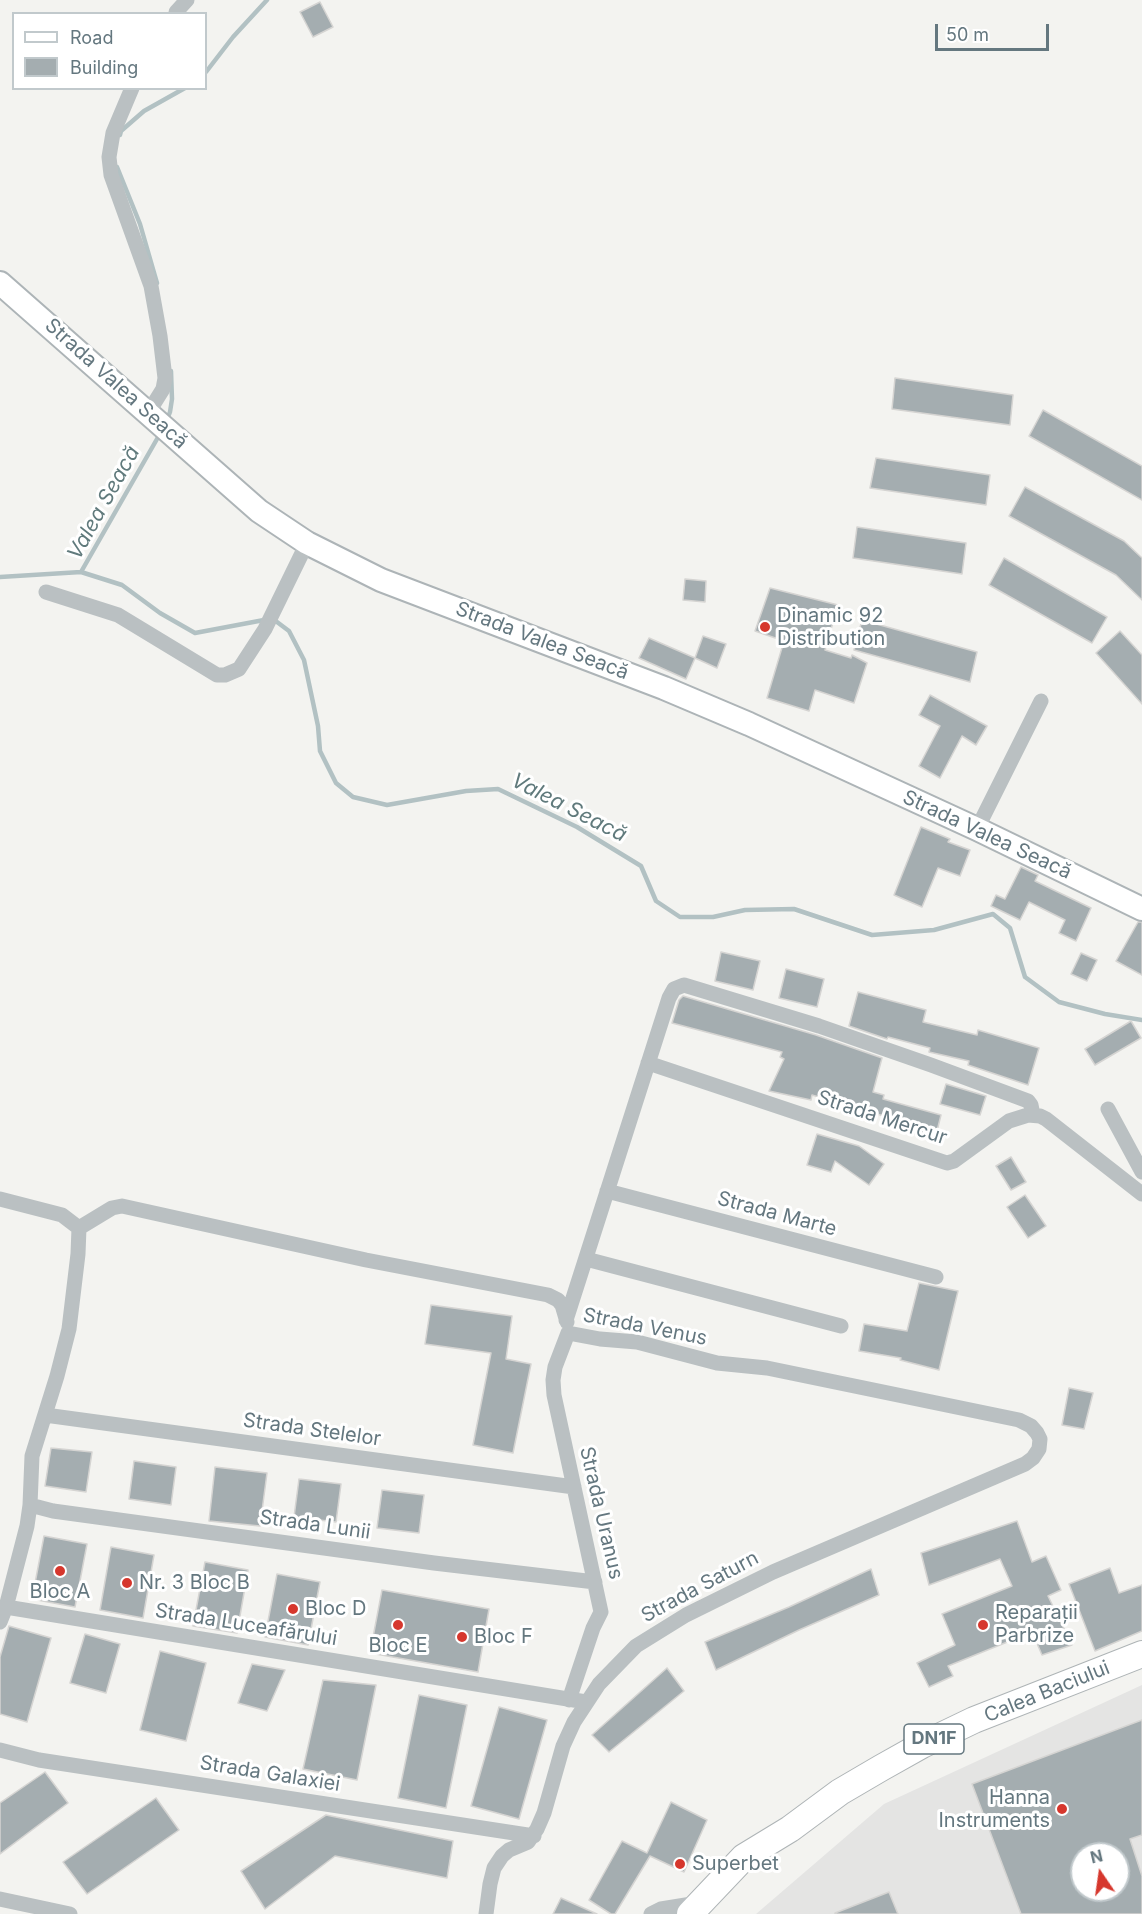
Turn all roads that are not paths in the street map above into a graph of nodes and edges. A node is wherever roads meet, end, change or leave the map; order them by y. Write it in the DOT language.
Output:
graph roads {
  1 [pos="131,90"];
  2 [pos="0,283"];
  3 [pos="151,415"];
  4 [pos="307,543"];
  5 [pos="45,592"];
  6 [pos="1041,701"];
  7 [pos="977,829"];
  8 [pos="1142,909"];
  9 [pos="648,1063"];
  10 [pos="1108,1109"];
  11 [pos="1033,1115"];
  12 [pos="1142,1172"];
  13 [pos="608,1191"];
  14 [pos="1142,1194"];
  15 [pos="0,1199"];
  16 [pos="79,1228"];
  17 [pos="586,1259"];
  18 [pos="936,1277"];
  19 [pos="841,1326"];
  20 [pos="567,1327"];
  21 [pos="45,1415"];
  22 [pos="1040,1449"];
  23 [pos="574,1487"];
  24 [pos="30,1505"];
  25 [pos="595,1582"];
  26 [pos="6,1607"];
  27 [pos="0,1622"];
  28 [pos="1142,1654"];
  29 [pos="569,1700"];
  30 [pos="586,1702"];
  31 [pos="0,1750"];
  32 [pos="534,1836"];
  33 [pos="0,1899"];
  34 [pos="694,1909"];
  35 [pos="70,1914"];
  36 [pos="486,1914"];
  37 [pos="651,1914"];
  1 -- 3 [label="street"];
  2 -- 3 [label="main road, Strada Valea Seacă"];
  3 -- 4 [label="main road, Strada Valea Seacă"];
  4 -- 5 [label="street"];
  4 -- 7 [label="main road, Strada Valea Seacă"];
  6 -- 7 [label="street"];
  7 -- 8 [label="main road, Strada Valea Seacă"];
  9 -- 11 [label="street, Strada Mercur"];
  9 -- 11 [label="street, Strada Uranus"];
  9 -- 13 [label="street, Strada Uranus"];
  10 -- 12 [label="street"];
  11 -- 14 [label="street"];
  13 -- 17 [label="street, Strada Uranus"];
  13 -- 18 [label="street, Strada Marte"];
  15 -- 16 [label="street"];
  16 -- 20 [label="street, Strada Venus"];
  16 -- 21 [label="street"];
  17 -- 19 [label="street"];
  17 -- 20 [label="street, Strada Uranus"];
  20 -- 22 [label="street, Strada Venus"];
  20 -- 23 [label="street, Strada Uranus"];
  21 -- 23 [label="street, Strada Stelelor"];
  21 -- 24 [label="street"];
  22 -- 30 [label="street, Strada Saturn"];
  23 -- 25 [label="street, Strada Uranus"];
  24 -- 25 [label="street, Strada Lunii"];
  24 -- 26 [label="street"];
  25 -- 29 [label="street, Strada Uranus"];
  26 -- 27 [label="street"];
  26 -- 29 [label="street, Strada Luceafărului"];
  28 -- 34 [label="main road, Calea Baciului / DN1F"];
  29 -- 30 [label="street, Strada Luceafărului"];
  30 -- 32 [label="street, Strada Saturn"];
  31 -- 32 [label="street, Strada Galaxiei"];
  32 -- 36 [label="street"];
  33 -- 35 [label="street"];
  34 -- 37 [label="street"];
}
